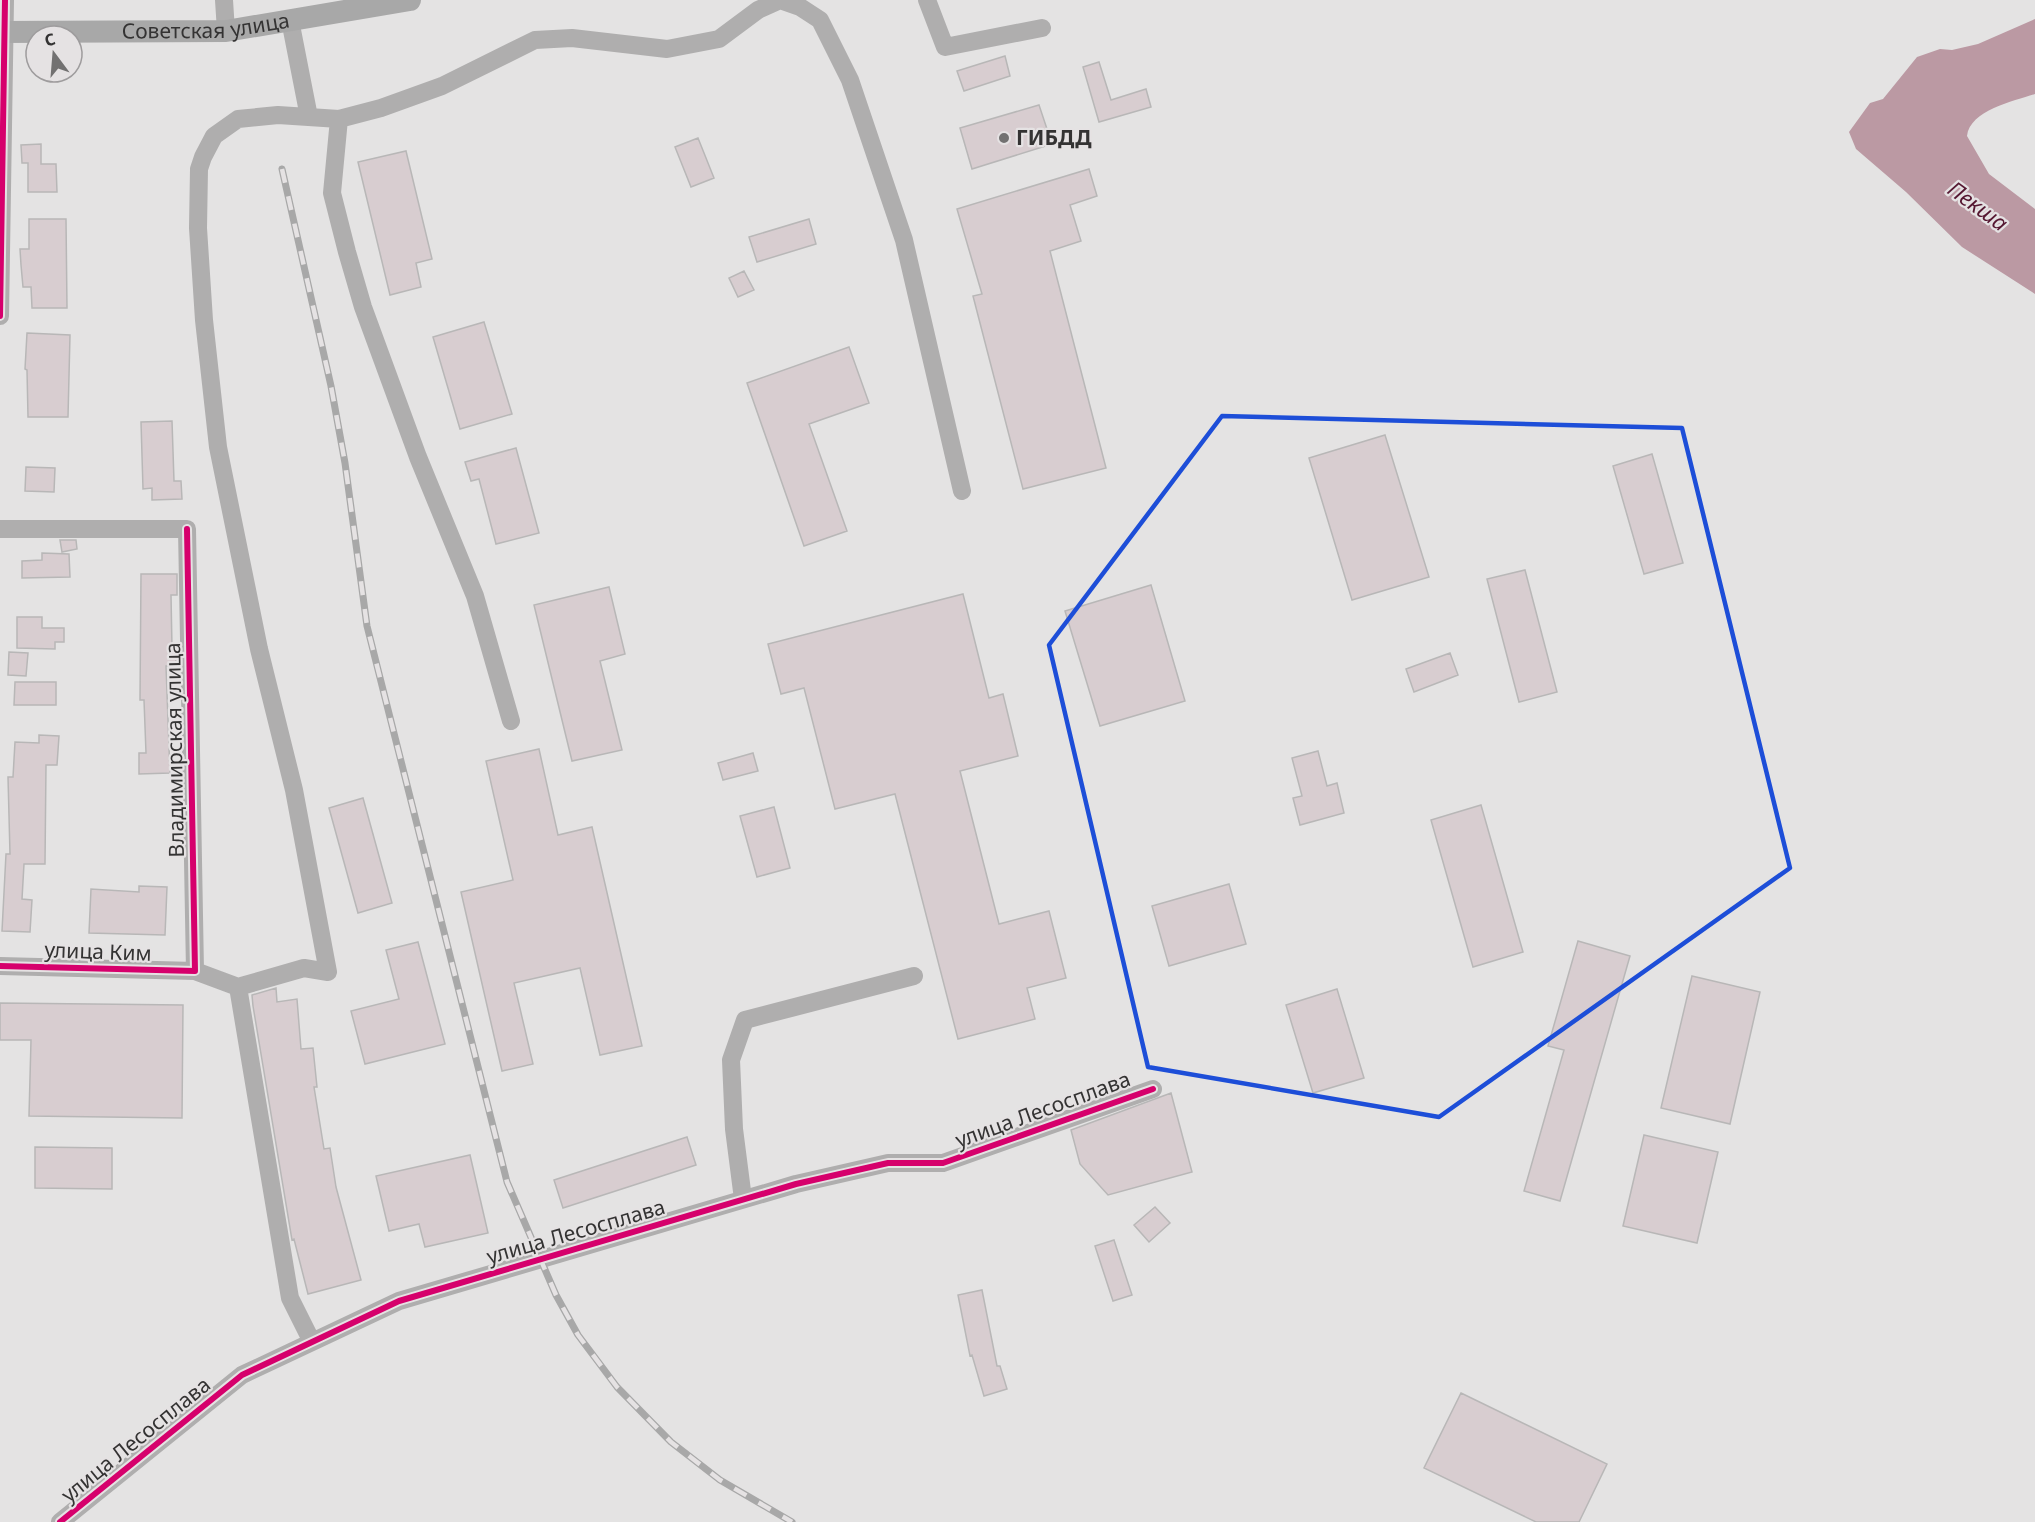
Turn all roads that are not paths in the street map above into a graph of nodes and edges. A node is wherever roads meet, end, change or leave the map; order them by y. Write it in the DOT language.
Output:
graph roads {
  1 [pos="5,0"];
  2 [pos="224,0"];
  3 [pos="410,0"];
  4 [pos="780,0"];
  5 [pos="927,0"];
  6 [pos="290,21"];
  7 [pos="1042,28"];
  8 [pos="226,31"];
  9 [pos="2,32"];
  10 [pos="309,117"];
  11 [pos="339,119"];
  12 [pos="0,316"];
  13 [pos="962,491"];
  14 [pos="0,529"];
  15 [pos="511,722"];
  16 [pos="0,966"];
  17 [pos="195,971"];
  18 [pos="914,976"];
  19 [pos="238,987"];
  20 [pos="1152,1089"];
  21 [pos="744,1199"];
  22 [pos="312,1342"];
  23 [pos="60,1522"];
  1 -- 9 [label="street"];
  2 -- 8 [label="street"];
  3 -- 6 [label="main road, Советская улица"];
  4 -- 11 [label="street"];
  4 -- 13 [label="street"];
  5 -- 7 [label="street"];
  6 -- 8 [label="main road, Советская улица"];
  6 -- 10 [label="street"];
  8 -- 9 [label="main road, Советская улица"];
  9 -- 12 [label="street"];
  10 -- 11 [label="street"];
  10 -- 19 [label="street"];
  11 -- 15 [label="street"];
  14 -- 17 [label="street, Владимирская улица"];
  16 -- 17 [label="street, улица Ким"];
  17 -- 19 [label="street, улица Ким"];
  18 -- 21 [label="street"];
  19 -- 22 [label="street"];
  20 -- 21 [label="street, улица Лесосплава"];
  21 -- 22 [label="street, улица Лесосплава"];
  22 -- 23 [label="street, улица Лесосплава"];
}
